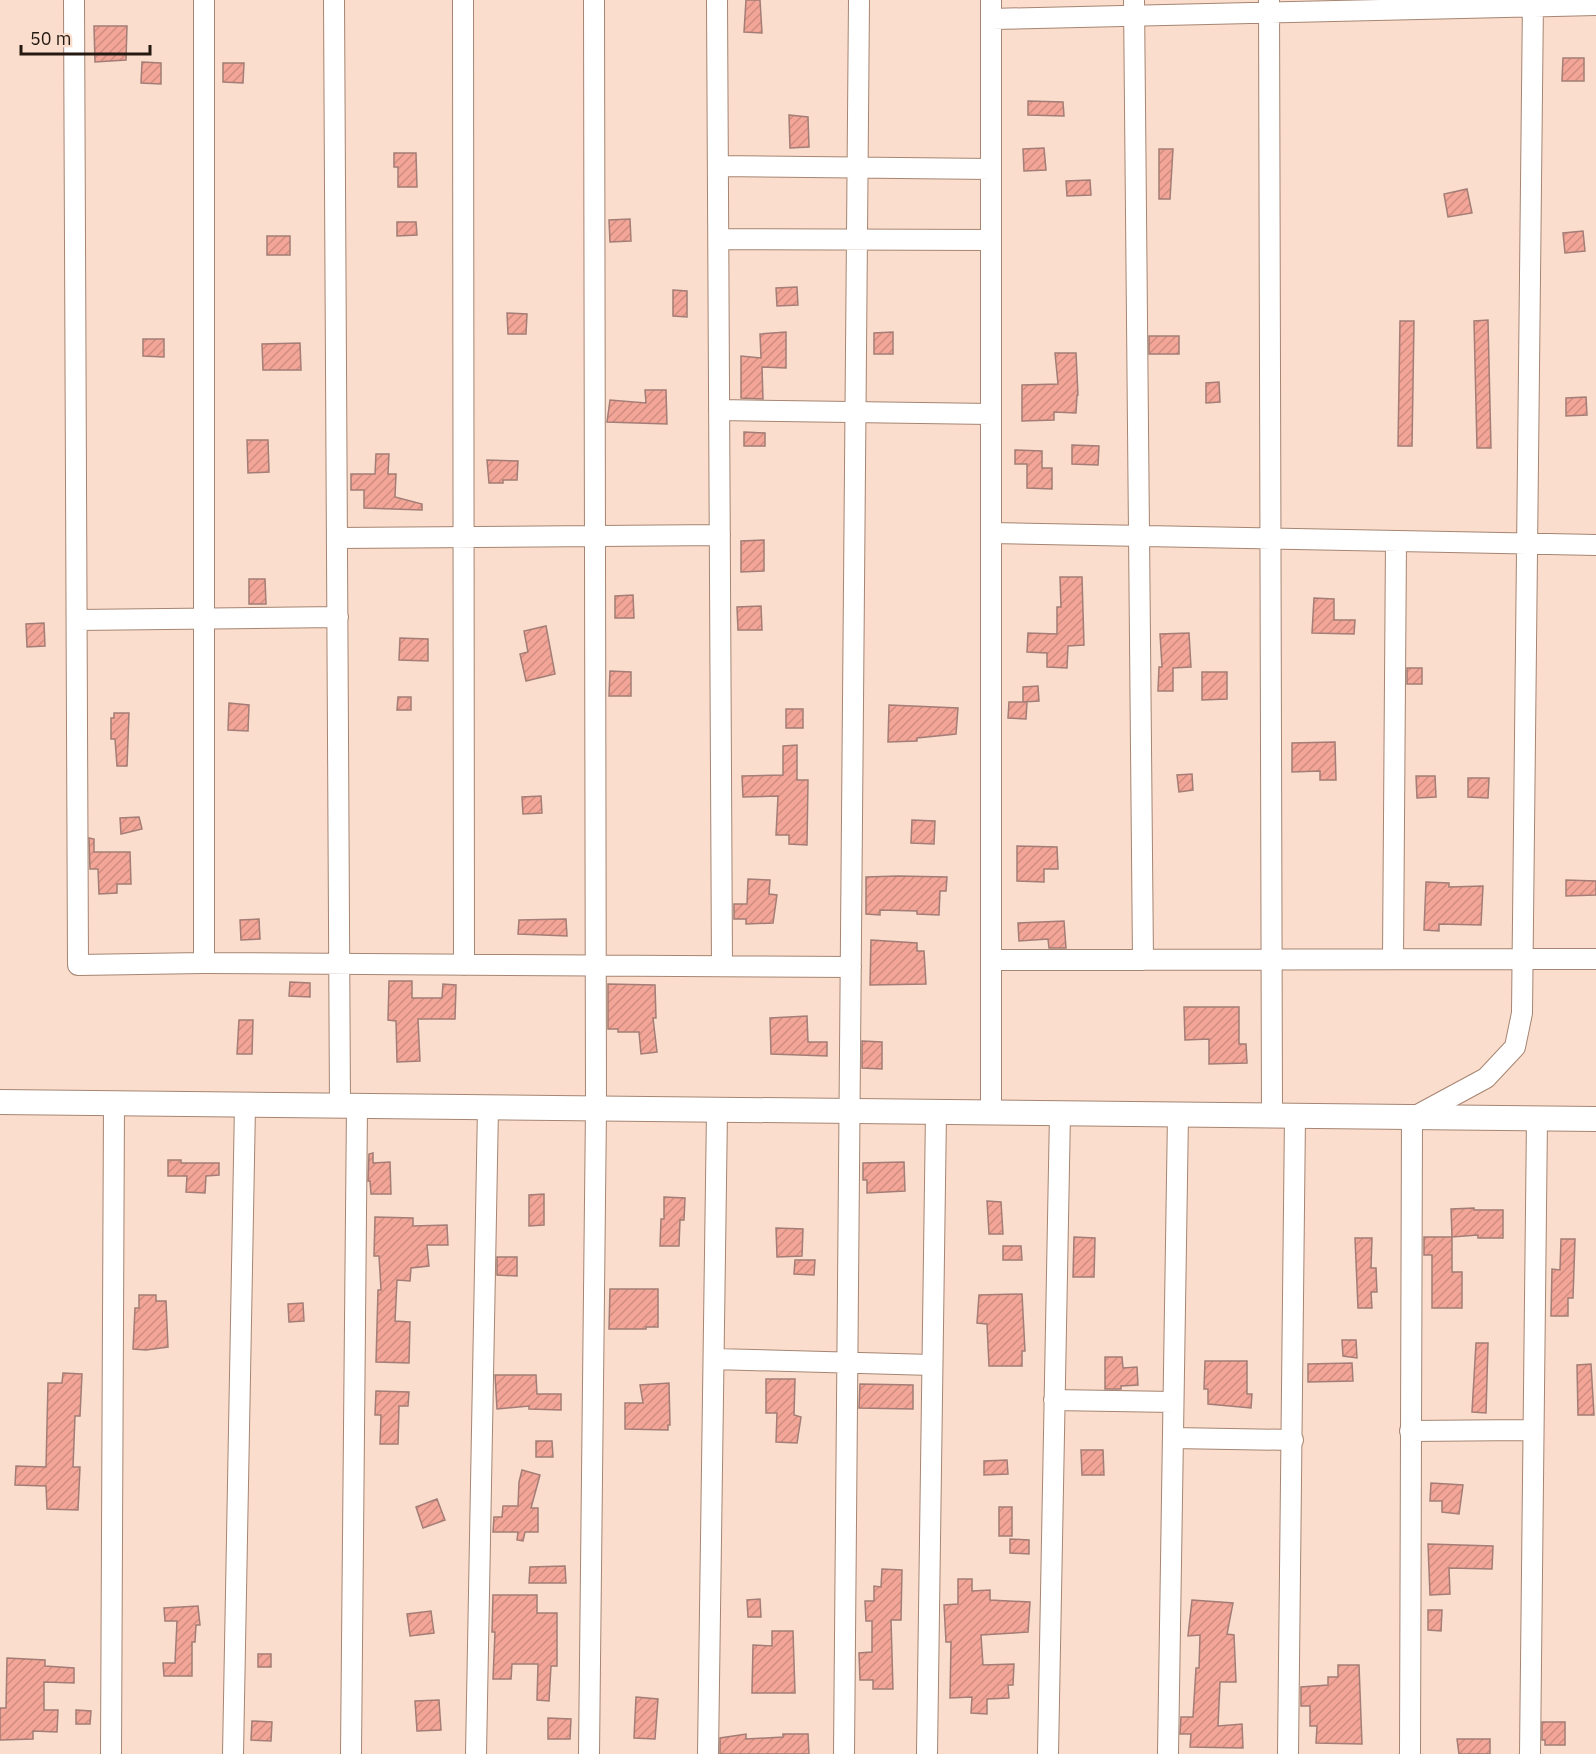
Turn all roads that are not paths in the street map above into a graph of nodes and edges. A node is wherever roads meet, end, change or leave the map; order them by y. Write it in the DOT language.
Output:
graph roads {
  1 [pos="74,0"];
  2 [pos="204,0"];
  3 [pos="334,0"];
  4 [pos="463,0"];
  5 [pos="594,0"];
  6 [pos="717,0"];
  7 [pos="859,0"];
  8 [pos="1533,3"];
  9 [pos="1596,5"];
  10 [pos="1269,6"];
  11 [pos="1134,8"];
  12 [pos="992,9"];
  13 [pos="718,166"];
  14 [pos="858,168"];
  15 [pos="992,169"];
  16 [pos="719,239"];
  17 [pos="857,240"];
  18 [pos="992,240"];
  19 [pos="719,410"];
  20 [pos="856,412"];
  21 [pos="991,414"];
  22 [pos="991,533"];
  23 [pos="720,535"];
  24 [pos="595,536"];
  25 [pos="1139,536"];
  26 [pos="463,537"];
  27 [pos="338,538"];
  28 [pos="1270,538"];
  29 [pos="1396,541"];
  30 [pos="1527,543"];
  31 [pos="1596,545"];
  32 [pos="338,617"];
  33 [pos="204,619"];
  34 [pos="77,620"];
  35 [pos="1393,959"];
  36 [pos="1523,959"];
  37 [pos="1596,959"];
  38 [pos="991,960"];
  39 [pos="1143,960"];
  40 [pos="1270,960"];
  41 [pos="204,963"];
  42 [pos="340,964"];
  43 [pos="464,965"];
  44 [pos="596,966"];
  45 [pos="722,966"];
  46 [pos="851,967"];
  47 [pos="0,1102"];
  48 [pos="114,1103"];
  49 [pos="245,1105"];
  50 [pos="349,1106"];
  51 [pos="488,1107"];
  52 [pos="597,1108"];
  53 [pos="717,1110"];
  54 [pos="849,1111"];
  55 [pos="936,1112"];
  56 [pos="992,1113"];
  57 [pos="1060,1113"];
  58 [pos="1178,1114"];
  59 [pos="1283,1116"];
  60 [pos="1412,1118"];
  61 [pos="1537,1118"];
  62 [pos="1596,1119"];
  63 [pos="714,1359"];
  64 [pos="848,1363"];
  65 [pos="932,1365"];
  66 [pos="1054,1400"];
  67 [pos="1173,1402"];
  68 [pos="1533,1430"];
  69 [pos="1410,1431"];
  70 [pos="1173,1438"];
  71 [pos="1293,1440"];
  72 [pos="111,1754"];
  73 [pos="233,1754"];
  74 [pos="351,1754"];
  75 [pos="476,1754"];
  76 [pos="590,1754"];
  77 [pos="708,1754"];
  78 [pos="844,1754"];
  79 [pos="927,1754"];
  80 [pos="1048,1754"];
  81 [pos="1168,1754"];
  82 [pos="1288,1754"];
  83 [pos="1410,1754"];
  84 [pos="1530,1754"];
  1 -- 34 [label="street"];
  2 -- 33 [label="street"];
  3 -- 27 [label="street"];
  4 -- 26 [label="street"];
  5 -- 24 [label="street"];
  6 -- 13 [label="street"];
  7 -- 14 [label="street"];
  8 -- 9 [label="street"];
  8 -- 10 [label="street"];
  8 -- 30 [label="street"];
  10 -- 11 [label="street"];
  10 -- 28 [label="street"];
  11 -- 12 [label="street"];
  11 -- 25 [label="street"];
  12 -- 15 [label="street"];
  13 -- 14 [label="street"];
  13 -- 16 [label="street"];
  14 -- 15 [label="street"];
  14 -- 17 [label="street"];
  15 -- 18 [label="street"];
  16 -- 17 [label="street"];
  16 -- 19 [label="street"];
  17 -- 18 [label="street"];
  17 -- 20 [label="street"];
  18 -- 21 [label="street"];
  19 -- 20 [label="street"];
  19 -- 23 [label="street"];
  20 -- 21 [label="street"];
  20 -- 46 [label="street"];
  21 -- 22 [label="street"];
  22 -- 25 [label="street"];
  22 -- 38 [label="street"];
  23 -- 24 [label="street"];
  23 -- 45 [label="street"];
  24 -- 26 [label="street"];
  24 -- 44 [label="street"];
  25 -- 28 [label="street"];
  25 -- 39 [label="street"];
  26 -- 27 [label="street"];
  26 -- 43 [label="street"];
  27 -- 32 [label="street"];
  28 -- 29 [label="street"];
  28 -- 40 [label="street"];
  29 -- 30 [label="street"];
  29 -- 35 [label="street"];
  30 -- 31 [label="street"];
  30 -- 36 [label="street"];
  32 -- 33 [label="street"];
  32 -- 42 [label="street"];
  33 -- 34 [label="street"];
  33 -- 41 [label="street"];
  34 -- 41 [label="street"];
  35 -- 36 [label="street"];
  35 -- 40 [label="street"];
  36 -- 37 [label="street"];
  36 -- 60 [label="street"];
  38 -- 39 [label="street"];
  38 -- 56 [label="street"];
  39 -- 40 [label="street"];
  40 -- 59 [label="street"];
  41 -- 42 [label="street"];
  42 -- 43 [label="street"];
  42 -- 50 [label="street"];
  43 -- 44 [label="street"];
  44 -- 45 [label="street"];
  44 -- 52 [label="street"];
  45 -- 46 [label="street"];
  46 -- 54 [label="street"];
  47 -- 48 [label="street"];
  48 -- 49 [label="street"];
  48 -- 72 [label="street"];
  49 -- 50 [label="street"];
  49 -- 73 [label="street"];
  50 -- 51 [label="street"];
  50 -- 74 [label="street"];
  51 -- 52 [label="street"];
  51 -- 75 [label="street"];
  52 -- 53 [label="street"];
  52 -- 76 [label="street"];
  53 -- 54 [label="street"];
  53 -- 63 [label="street"];
  54 -- 55 [label="street"];
  54 -- 64 [label="street"];
  55 -- 56 [label="street"];
  55 -- 65 [label="street"];
  56 -- 57 [label="street"];
  57 -- 58 [label="street"];
  57 -- 66 [label="street"];
  58 -- 59 [label="street"];
  58 -- 67 [label="street"];
  59 -- 60 [label="street"];
  59 -- 71 [label="street"];
  60 -- 61 [label="street"];
  60 -- 69 [label="street"];
  61 -- 62 [label="street"];
  61 -- 68 [label="street"];
  63 -- 64 [label="street"];
  63 -- 77 [label="street"];
  64 -- 65 [label="street"];
  64 -- 78 [label="street"];
  65 -- 79 [label="street"];
  66 -- 67 [label="street"];
  66 -- 80 [label="street"];
  67 -- 70 [label="street"];
  68 -- 69 [label="street"];
  68 -- 84 [label="street"];
  69 -- 83 [label="street"];
  70 -- 71 [label="street"];
  70 -- 81 [label="street"];
  71 -- 82 [label="street"];
}
